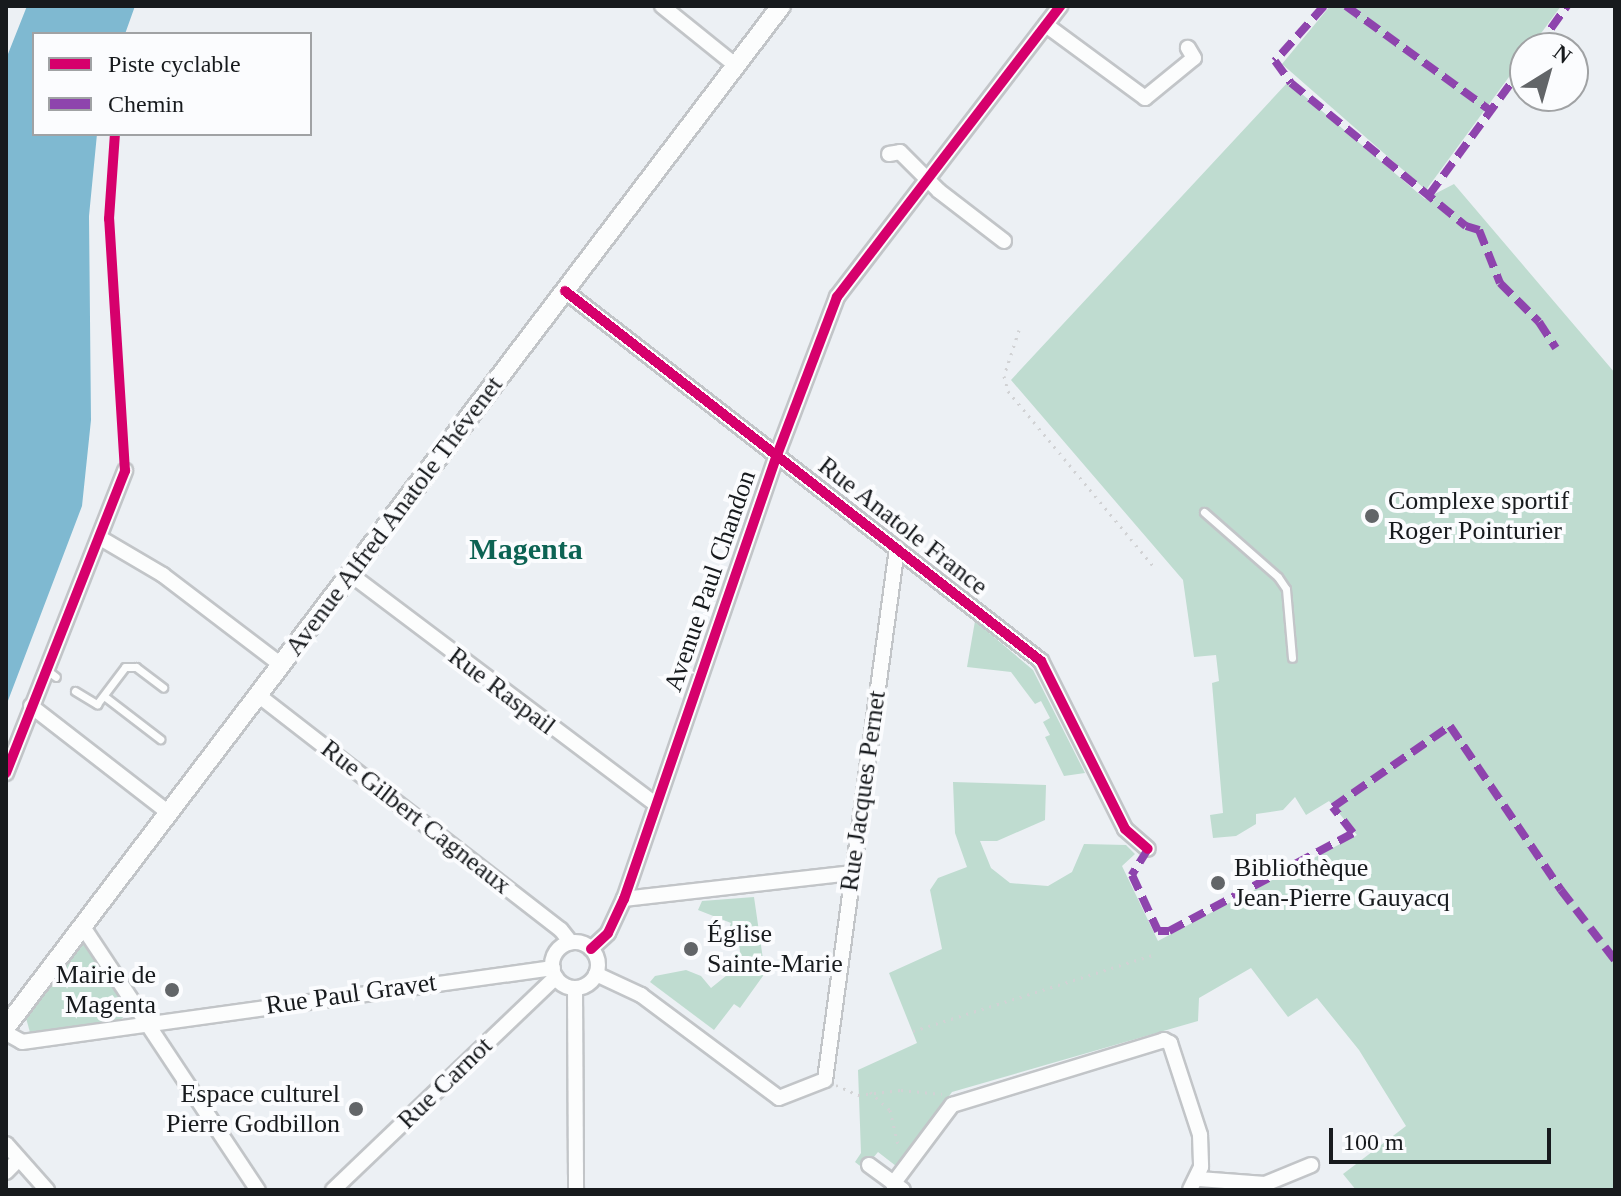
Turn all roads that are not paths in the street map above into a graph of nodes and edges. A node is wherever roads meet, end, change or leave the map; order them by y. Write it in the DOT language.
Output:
graph roads {
  1 [pos="662,6"];
  2 [pos="781,6"];
  3 [pos="1060,6"];
  4 [pos="1046,25"];
  5 [pos="1188,48"];
  6 [pos="735,65"];
  7 [pos="889,154"];
  8 [pos="929,180"];
  9 [pos="1004,241"];
  10 [pos="565,291"];
  11 [pos="777,455"];
  12 [pos="125,471"];
  13 [pos="1204,512"];
  14 [pos="102,539"];
  15 [pos="897,548"];
  16 [pos="350,574"];
  17 [pos="1292,658"];
  18 [pos="281,665"];
  19 [pos="163,687"];
  20 [pos="75,691"];
  21 [pos="258,695"];
  22 [pos="104,696"];
  23 [pos="31,706"];
  24 [pos="160,739"];
  25 [pos="6,773"];
  26 [pos="656,805"];
  27 [pos="169,813"];
  28 [pos="1148,849"];
  29 [pos="851,873"];
  30 [pos="624,899"];
  31 [pos="83,927"];
  32 [pos="571,943"];
  33 [pos="591,949"];
  34 [pos="554,972"];
  35 [pos="596,974"];
  36 [pos="575,988"];
  37 [pos="150,1022"];
  38 [pos="6,1030"];
  39 [pos="6,1144"];
  40 [pos="19,1159"];
  41 [pos="869,1165"];
  42 [pos="1311,1165"];
  43 [pos="6,1172"];
  44 [pos="1194,1184"];
  45 [pos="898,1187"];
  46 [pos="47,1190"];
  47 [pos="258,1190"];
  48 [pos="333,1190"];
  49 [pos="576,1190"];
  1 -- 6 [label="street"];
  2 -- 6 [label="main road, Avenue Alfred Anatole Thévenet"];
  3 -- 4 [label="street, Avenue Paul Chandon"];
  4 -- 5 [label="street"];
  4 -- 8 [label="street, Avenue Paul Chandon"];
  6 -- 10 [label="main road, Avenue Alfred Anatole Thévenet"];
  7 -- 8 [label="street"];
  8 -- 9 [label="street"];
  8 -- 11 [label="street, Avenue Paul Chandon"];
  10 -- 11 [label="street, Rue Anatole France"];
  10 -- 16 [label="main road, Avenue Alfred Anatole Thévenet"];
  11 -- 15 [label="street, Rue Anatole France"];
  11 -- 26 [label="street, Avenue Paul Chandon"];
  12 -- 14 [label="street"];
  13 -- 17 [label="lane"];
  14 -- 18 [label="street"];
  14 -- 23 [label="street"];
  15 -- 28 [label="street, Rue Anatole France"];
  15 -- 29 [label="street, Rue Jacques Pernet"];
  16 -- 18 [label="main road, Avenue Alfred Anatole Thévenet"];
  16 -- 26 [label="street, Rue Raspail"];
  18 -- 21 [label="main road, Avenue Alfred Anatole Thévenet"];
  19 -- 22 [label="lane"];
  20 -- 22 [label="lane"];
  21 -- 27 [label="main road, Avenue Alfred Anatole Thévenet"];
  21 -- 32 [label="street, Rue Gilbert Cagneaux"];
  22 -- 24 [label="lane"];
  23 -- 25 [label="street"];
  23 -- 27 [label="street"];
  26 -- 30 [label="street, Avenue Paul Chandon"];
  27 -- 31 [label="main road, Avenue Alfred Anatole Thévenet"];
  29 -- 30 [label="street"];
  29 -- 35 [label="street, Rue Jacques Pernet"];
  30 -- 33 [label="street, Avenue Paul Chandon"];
  31 -- 37 [label="street"];
  31 -- 38 [label="main road, Avenue Alfred Anatole Thévenet"];
  32 -- 33 [label="street"];
  32 -- 34 [label="street"];
  33 -- 35 [label="street"];
  34 -- 36 [label="street"];
  34 -- 37 [label="street, Rue Paul Gravet"];
  34 -- 48 [label="street, Rue Carnot"];
  35 -- 36 [label="street"];
  36 -- 49 [label="street"];
  37 -- 38 [label="street, Rue Paul Gravet"];
  37 -- 47 [label="street"];
  39 -- 40 [label="street"];
  40 -- 43 [label="street"];
  40 -- 46 [label="street"];
  41 -- 45 [label="street"];
  42 -- 44 [label="street"];
  44 -- 45 [label="street"];
}
